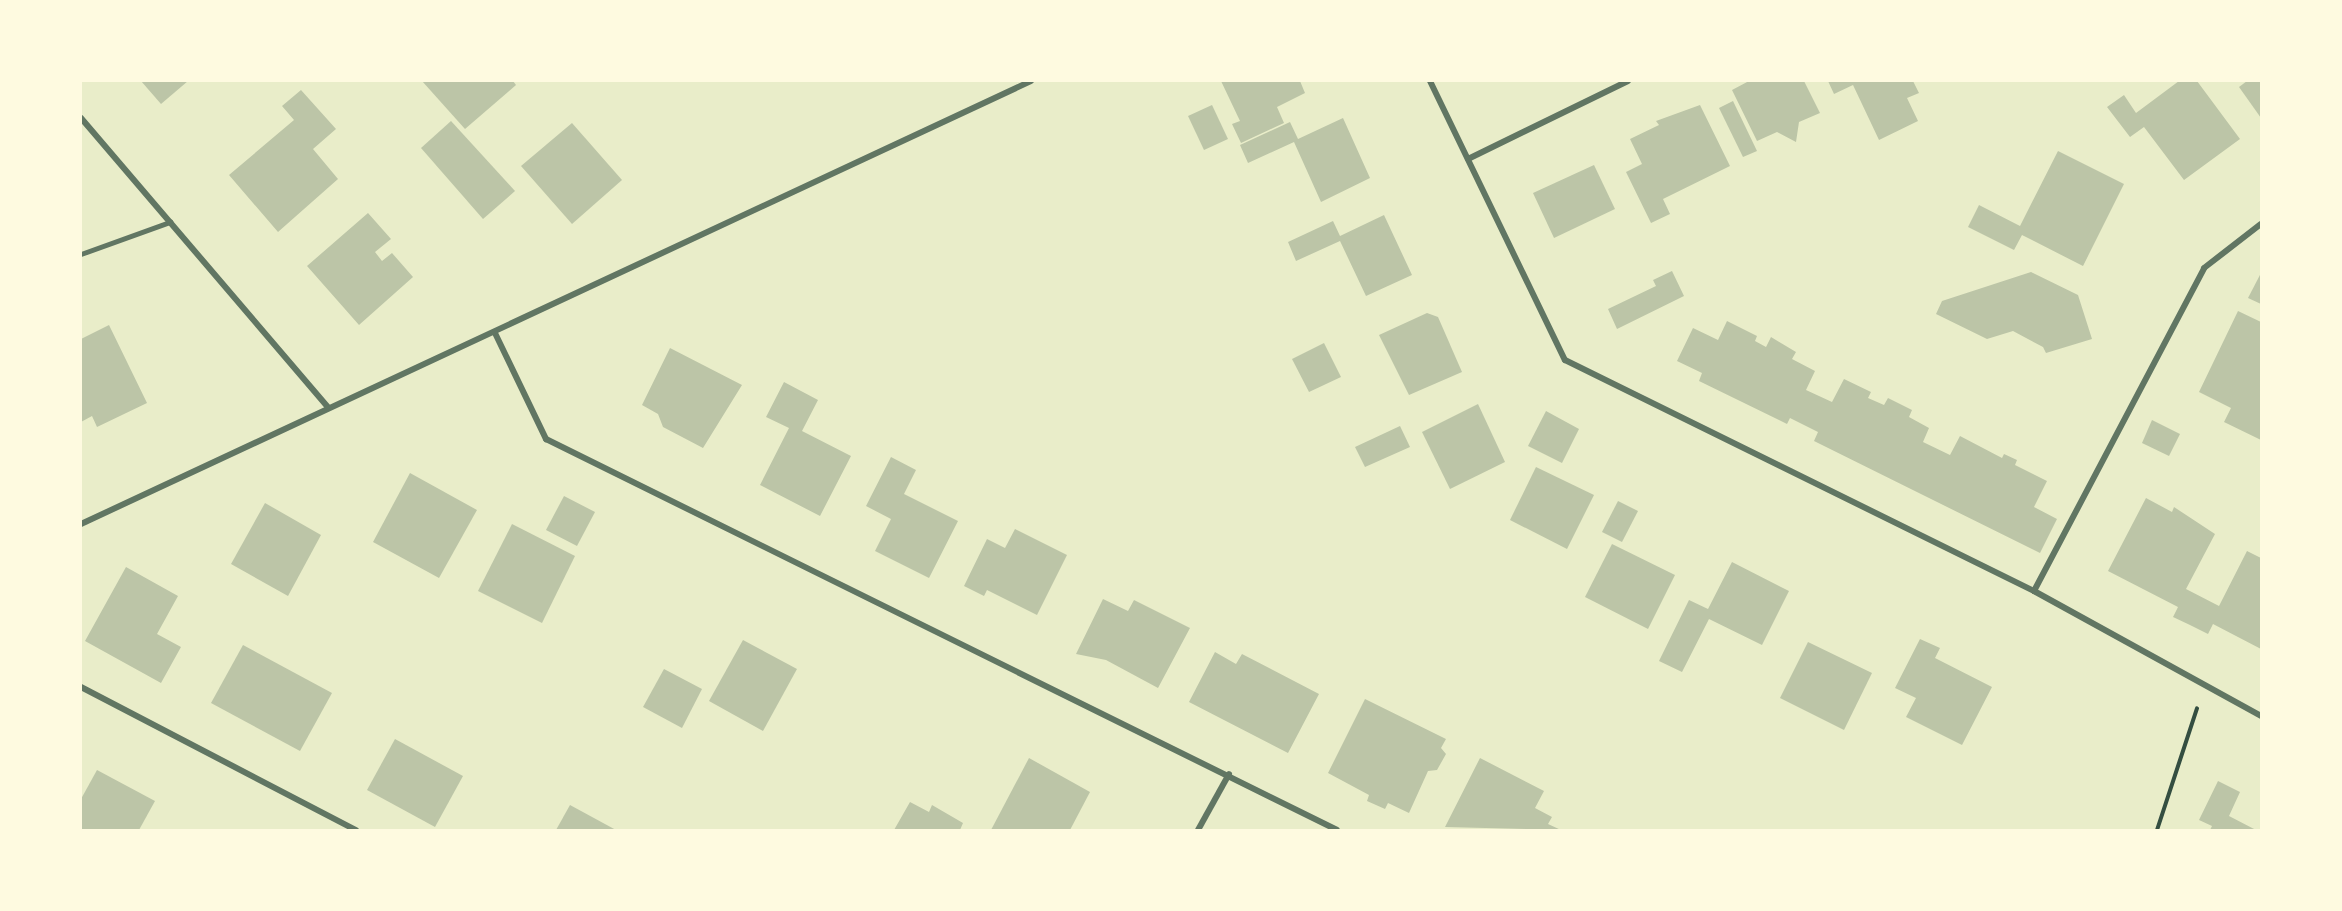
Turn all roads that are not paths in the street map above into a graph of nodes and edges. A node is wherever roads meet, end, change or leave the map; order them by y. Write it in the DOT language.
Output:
graph roads {
  1 [pos="1031,81"];
  2 [pos="1430,81"];
  3 [pos="1628,81"];
  4 [pos="81,118"];
  5 [pos="1468,159"];
  6 [pos="170,222"];
  7 [pos="2261,224"];
  8 [pos="81,254"];
  9 [pos="495,333"];
  10 [pos="328,407"];
  11 [pos="81,524"];
  12 [pos="2034,591"];
  13 [pos="81,687"];
  14 [pos="2261,716"];
  15 [pos="1229,774"];
  16 [pos="356,830"];
  17 [pos="1198,830"];
  18 [pos="1337,830"];
  1 -- 9 [label="street"];
  2 -- 5 [label="street"];
  3 -- 5 [label="street"];
  4 -- 6 [label="street"];
  5 -- 12 [label="street"];
  6 -- 8 [label="lane"];
  6 -- 10 [label="street"];
  7 -- 12 [label="street"];
  9 -- 10 [label="street"];
  9 -- 15 [label="street"];
  10 -- 11 [label="street"];
  12 -- 14 [label="street"];
  13 -- 16 [label="street"];
  15 -- 17 [label="street"];
  15 -- 18 [label="street"];
}
